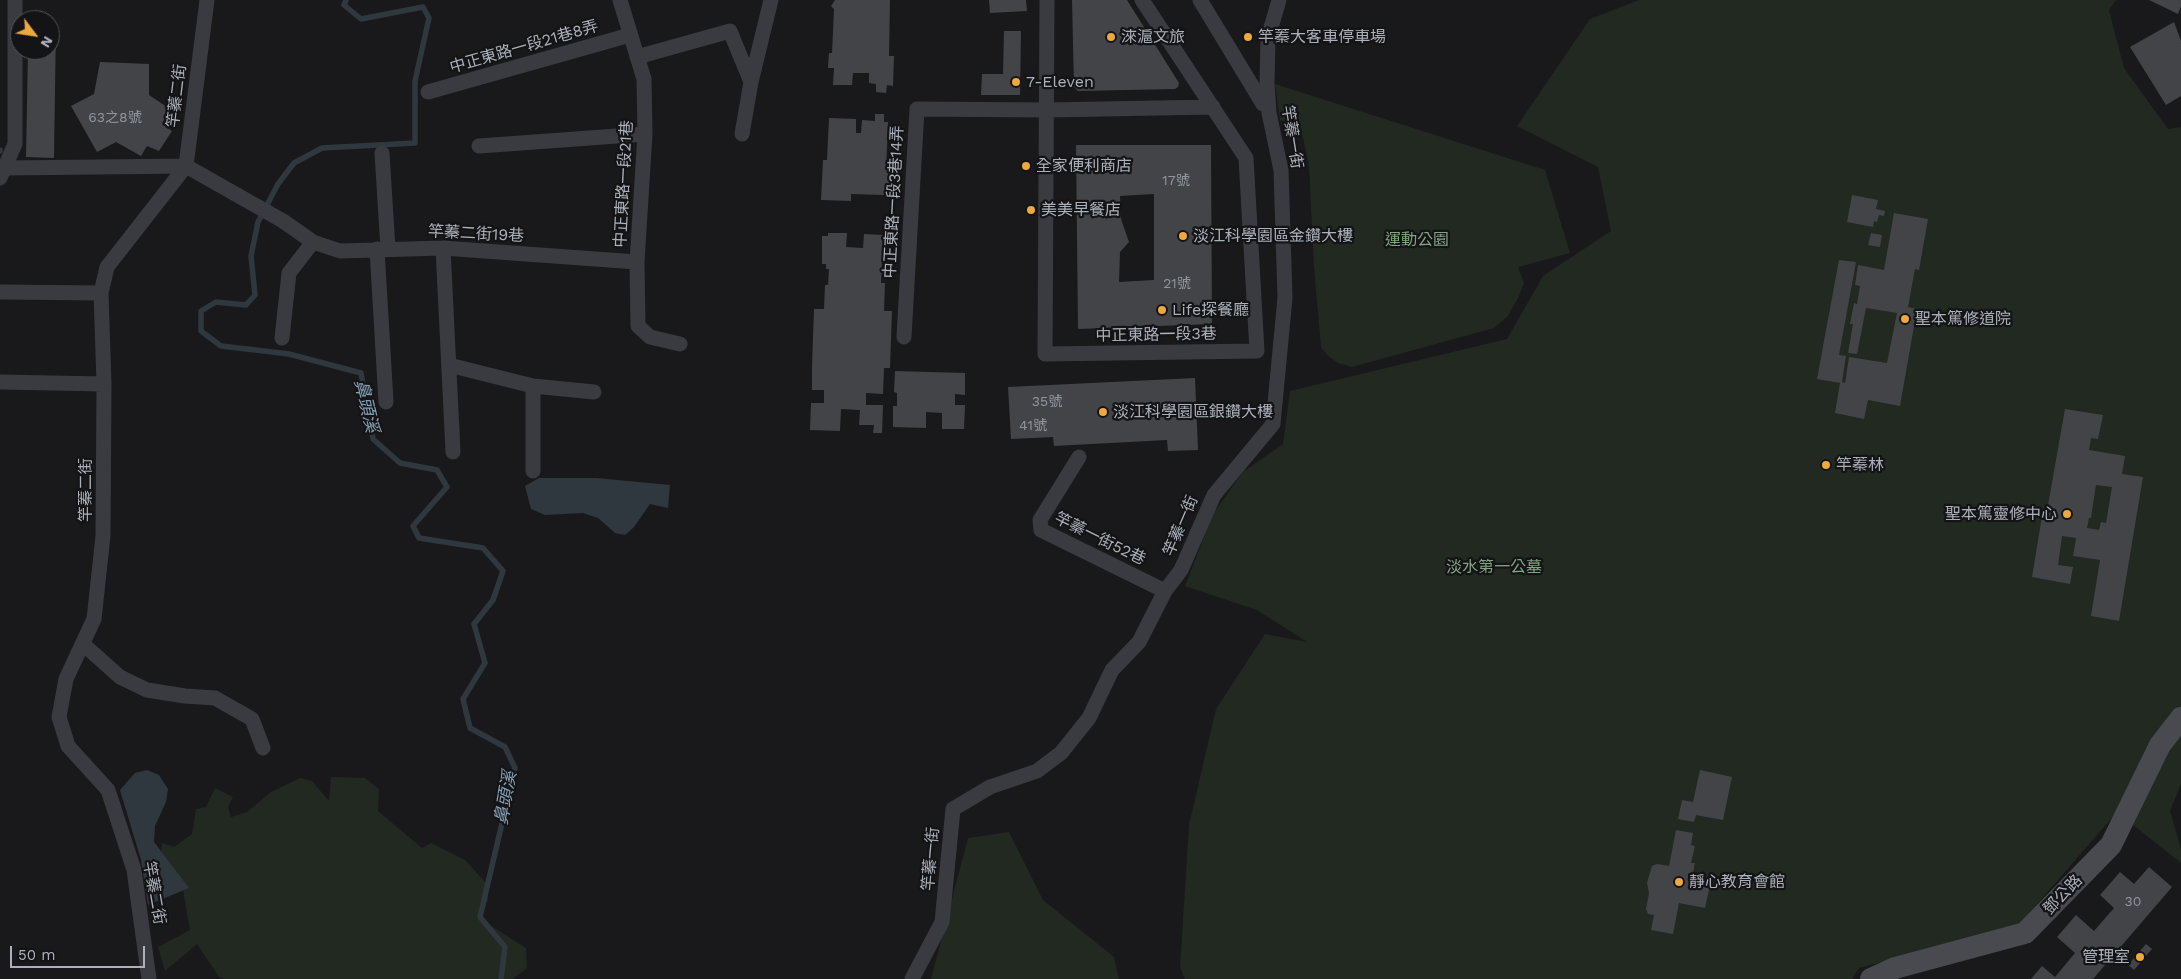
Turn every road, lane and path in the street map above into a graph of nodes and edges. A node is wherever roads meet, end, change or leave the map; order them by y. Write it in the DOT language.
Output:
graph roads {
  1 [pos="15,0"];
  2 [pos="207,0"];
  3 [pos="620,0"];
  4 [pos="771,0"];
  5 [pos="1048,0"];
  6 [pos="1142,0"];
  7 [pos="1200,0"];
  8 [pos="1279,0"];
  9 [pos="630,35"];
  10 [pos="637,58"];
  11 [pos="751,82"];
  12 [pos="428,92"];
  13 [pos="1263,104"];
  14 [pos="1213,107"];
  15 [pos="1047,110"];
  16 [pos="645,134"];
  17 [pos="742,134"];
  18 [pos="479,146"];
  19 [pos="382,153"];
  20 [pos="186,166"];
  21 [pos="3,173"];
  22 [pos="313,242"];
  23 [pos="443,248"];
  24 [pos="383,249"];
  25 [pos="637,262"];
  26 [pos="0,292"];
  27 [pos="101,293"];
  28 [pos="904,337"];
  29 [pos="282,338"];
  30 [pos="680,344"];
  31 [pos="449,365"];
  32 [pos="0,382"];
  33 [pos="104,384"];
  34 [pos="533,386"];
  35 [pos="594,392"];
  36 [pos="386,402"];
  37 [pos="453,452"];
  38 [pos="1080,457"];
  39 [pos="533,471"];
  40 [pos="1165,591"];
  41 [pos="82,644"];
  42 [pos="2181,718"];
  43 [pos="262,748"];
  44 [pos="149,979"];
  45 [pos="912,979"];
  46 [pos="1871,979"];
  1 -- 21 [label="street"];
  2 -- 20 [label="street, 竿蓁二街"];
  3 -- 9 [label="street, 中正東路一段21巷"];
  4 -- 11 [label="street"];
  5 -- 15 [label="street, 中正東路一段3巷"];
  6 -- 14 [label="street, 中正東路一段3巷"];
  7 -- 13 [label="street"];
  8 -- 40 [label="street, 竿蓁一街"];
  9 -- 10 [label="street, 中正東路一段21巷"];
  9 -- 12 [label="street, 中正東路一段21巷8弄"];
  10 -- 11 [label="street"];
  10 -- 16 [label="street, 中正東路一段21巷"];
  11 -- 17 [label="street"];
  14 -- 15 [label="street"];
  14 -- 15 [label="street, 中正東路一段3巷"];
  15 -- 28 [label="street, 中正東路一段3巷14弄"];
  16 -- 18 [label="street"];
  16 -- 25 [label="street, 中正東路一段21巷"];
  19 -- 24 [label="street"];
  20 -- 21 [label="street"];
  20 -- 22 [label="street, 竿蓁二街19巷"];
  20 -- 27 [label="street, 竿蓁二街"];
  22 -- 24 [label="street, 竿蓁二街19巷"];
  22 -- 29 [label="street"];
  23 -- 24 [label="street, 竿蓁二街19巷"];
  23 -- 25 [label="street, 竿蓁二街19巷"];
  23 -- 31 [label="street"];
  24 -- 36 [label="street"];
  25 -- 30 [label="street, 中正東路一段21巷"];
  26 -- 27 [label="street"];
  27 -- 33 [label="street, 竿蓁二街"];
  31 -- 34 [label="street"];
  31 -- 37 [label="street"];
  32 -- 33 [label="street"];
  33 -- 41 [label="street, 竿蓁二街"];
  34 -- 35 [label="street"];
  34 -- 39 [label="street"];
  38 -- 40 [label="street, 竿蓁一街52巷"];
  40 -- 45 [label="street, 竿蓁一街"];
  41 -- 43 [label="street"];
  41 -- 44 [label="street, 竿蓁二街"];
  42 -- 46 [label="street, 鄧公路"];
}
